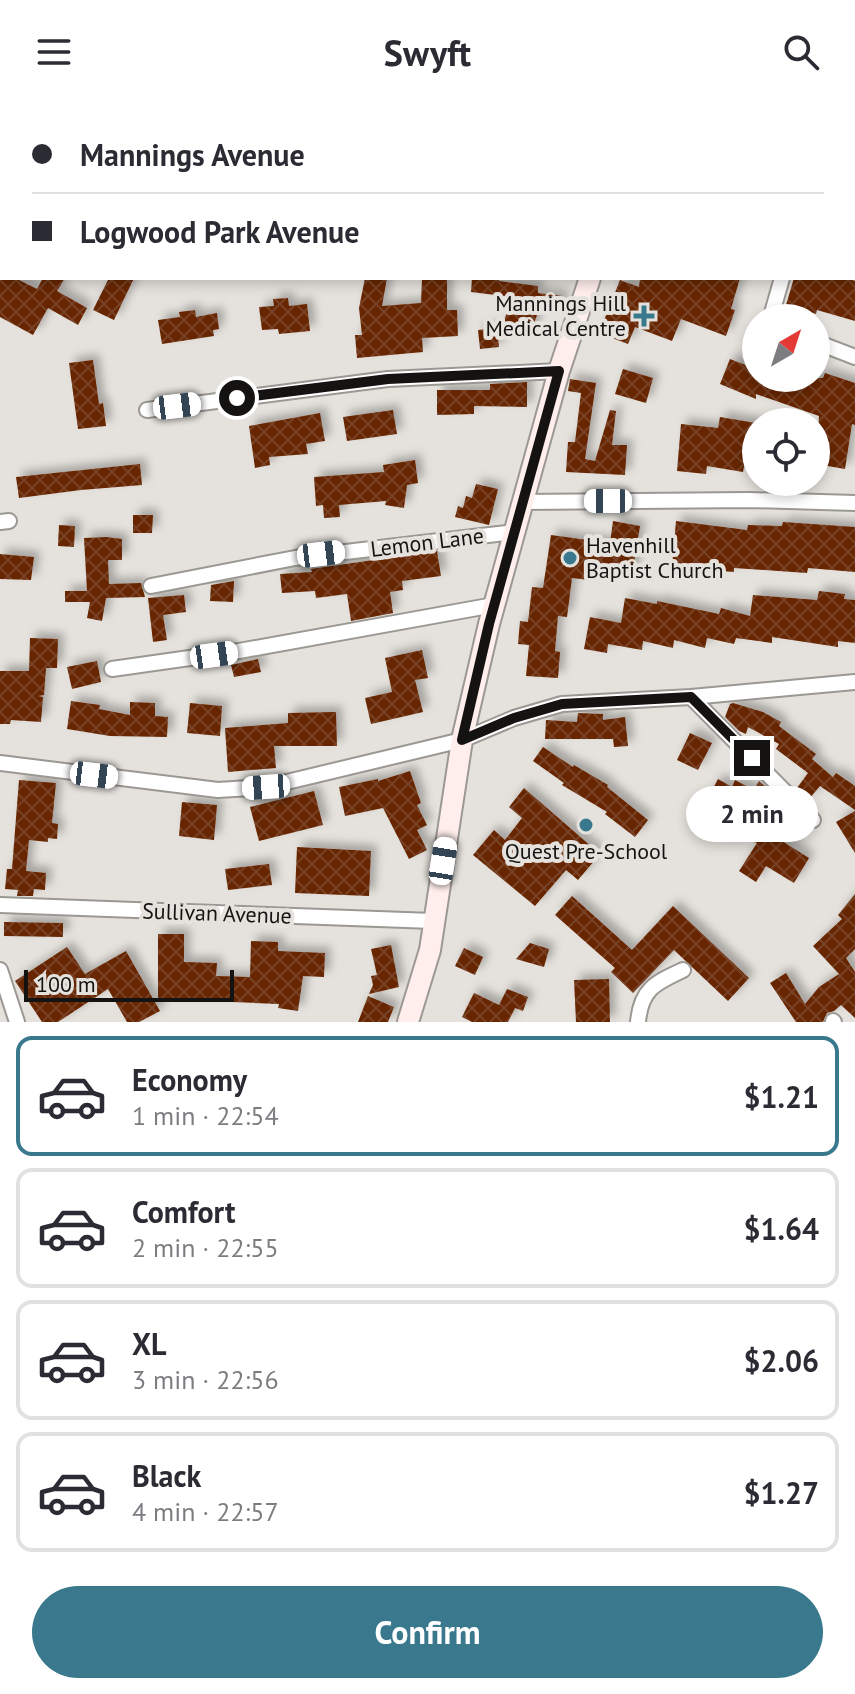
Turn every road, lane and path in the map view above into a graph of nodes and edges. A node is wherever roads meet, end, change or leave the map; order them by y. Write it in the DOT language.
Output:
graph roads {
  1 [pos="589,280"];
  2 [pos="781,280"];
  3 [pos="775,304"];
  4 [pos="830,347"];
  5 [pos="855,357"];
  6 [pos="559,371"];
  7 [pos="147,410"];
  8 [pos="523,502"];
  9 [pos="855,503"];
  10 [pos="514,532"];
  11 [pos="151,586"];
  12 [pos="494,605"];
  13 [pos="112,669"];
  14 [pos="855,682"];
  15 [pos="691,697"];
  16 [pos="462,740"];
  17 [pos="0,763"];
  18 [pos="813,820"];
  19 [pos="0,905"];
  20 [pos="433,921"];
  21 [pos="0,970"];
  22 [pos="683,970"];
  23 [pos="17,1022"];
  24 [pos="408,1022"];
  25 [pos="638,1022"];
  1 -- 6 [label="main road"];
  2 -- 3 [label="street"];
  4 -- 5 [label="street"];
  6 -- 7 [label="street"];
  6 -- 8 [label="main road"];
  8 -- 9 [label="street"];
  8 -- 10 [label="main road"];
  10 -- 11 [label="street, Lemon Lane"];
  10 -- 12 [label="main road"];
  12 -- 13 [label="street"];
  12 -- 16 [label="main road"];
  14 -- 15 [label="street"];
  15 -- 16 [label="street"];
  15 -- 18 [label="street"];
  16 -- 17 [label="street"];
  16 -- 20 [label="main road"];
  19 -- 20 [label="street, Sullivan Avenue"];
  20 -- 24 [label="main road"];
  21 -- 23 [label="street"];
  22 -- 25 [label="street"];
}
